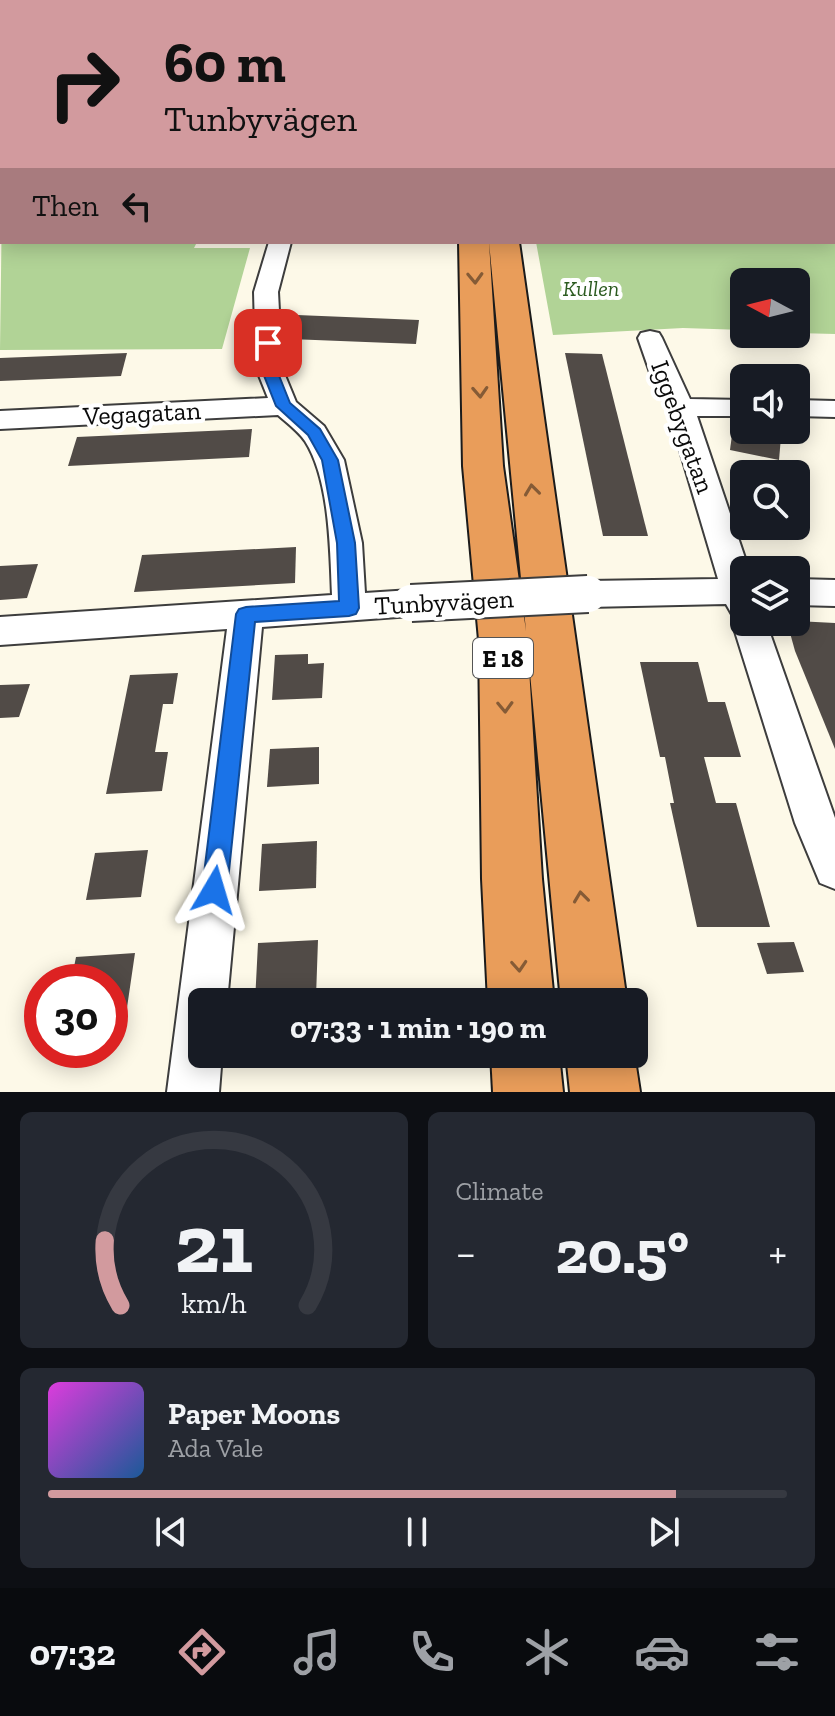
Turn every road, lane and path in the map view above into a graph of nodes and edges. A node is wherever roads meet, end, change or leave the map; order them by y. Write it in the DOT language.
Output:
graph roads {
  1 [pos="279,244"];
  2 [pos="474,244"];
  3 [pos="504,244"];
  4 [pos="650,338"];
  5 [pos="284,406"];
  6 [pos="681,407"];
  7 [pos="730,408"];
  8 [pos="810,408"];
  9 [pos="835,409"];
  10 [pos="0,420"];
  11 [pos="730,559"];
  12 [pos="810,592"];
  13 [pos="835,593"];
  14 [pos="730,602"];
  15 [pos="349,608"];
  16 [pos="246,614"];
  17 [pos="0,631"];
  18 [pos="755,636"];
  19 [pos="835,868"];
  20 [pos="520,988"];
  21 [pos="592,988"];
  22 [pos="526,1068"];
  23 [pos="602,1068"];
  24 [pos="193,1092"];
  25 [pos="528,1092"];
  26 [pos="605,1092"];
  1 -- 5 [label="street"];
  2 -- 20 [label="highway, E 18, one-way"];
  21 -- 3 [label="highway, E 18, one-way"];
  4 -- 6 [label="street, Iggebygatan"];
  5 -- 10 [label="street, Vegagatan"];
  5 -- 15 [label="street"];
  6 -- 7 [label="street"];
  6 -- 11 [label="street, Iggebygatan"];
  8 -- 9 [label="street"];
  12 -- 13 [label="street"];
  14 -- 15 [label="street, Tunbyvägen, bridge"];
  15 -- 16 [label="street, Tunbyvägen"];
  16 -- 17 [label="street, Tunbyvägen"];
  16 -- 24 [label="street"];
  18 -- 19 [label="street, Iggebygatan"];
  22 -- 25 [label="highway"];
  23 -- 26 [label="highway"];
}
